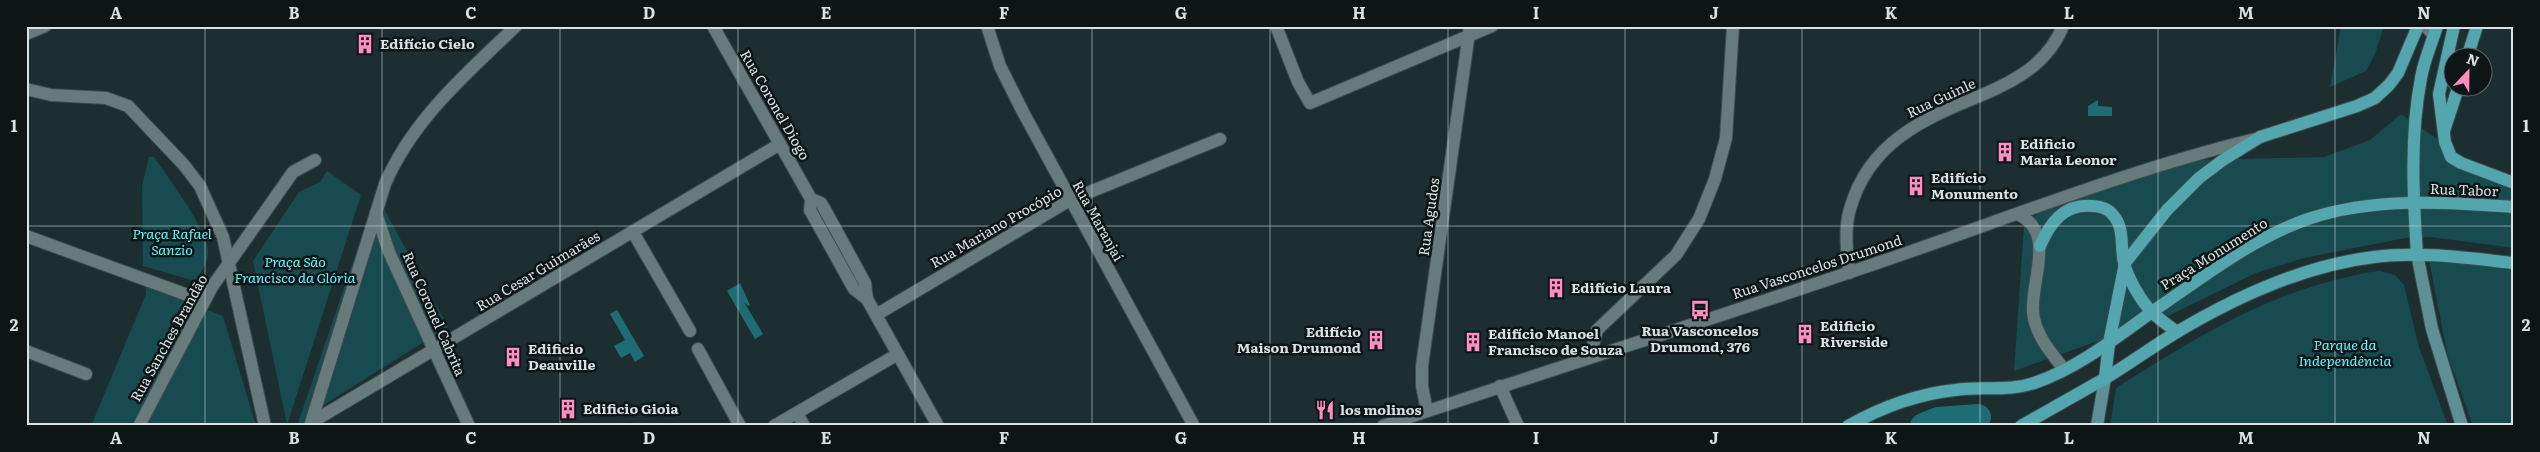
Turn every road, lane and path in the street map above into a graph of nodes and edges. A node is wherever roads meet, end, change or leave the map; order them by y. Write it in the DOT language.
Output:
graph roads {
  1 [pos="45,26"];
  2 [pos="516,26"];
  3 [pos="713,26"];
  4 [pos="986,26"];
  5 [pos="1276,26"];
  6 [pos="1492,26"];
  7 [pos="1733,26"];
  8 [pos="2063,26"];
  9 [pos="2418,26"];
  10 [pos="2454,26"];
  11 [pos="2477,26"];
  12 [pos="2432,29"];
  13 [pos="1470,30"];
  14 [pos="26,34"];
  15 [pos="2470,48"];
  16 [pos="26,89"];
  17 [pos="2455,98"];
  18 [pos="2444,131"];
  19 [pos="2260,137"];
  20 [pos="1220,139"];
  21 [pos="780,144"];
  22 [pos="315,160"];
  23 [pos="2514,183"];
  24 [pos="1070,200"];
  25 [pos="2413,203"];
  26 [pos="2514,207"];
  27 [pos="376,213"];
  28 [pos="2019,215"];
  29 [pos="633,232"];
  30 [pos="26,236"];
  31 [pos="2040,246"];
  32 [pos="2417,254"];
  33 [pos="2124,263"];
  34 [pos="2514,263"];
  35 [pos="228,266"];
  36 [pos="1848,273"];
  37 [pos="204,301"];
  38 [pos="2152,312"];
  39 [pos="876,315"];
  40 [pos="690,331"];
  41 [pos="2177,332"];
  42 [pos="2109,343"];
  43 [pos="698,349"];
  44 [pos="432,350"];
  45 [pos="26,351"];
  46 [pos="898,354"];
  47 [pos="1590,357"];
  48 [pos="2064,369"];
  49 [pos="86,374"];
  50 [pos="2105,378"];
  51 [pos="1500,386"];
  52 [pos="1427,411"];
  53 [pos="797,413"];
  54 [pos="311,424"];
  55 [pos="139,426"];
  56 [pos="265,426"];
  57 [pos="469,426"];
  58 [pos="740,426"];
  59 [pos="774,426"];
  60 [pos="804,426"];
  61 [pos="938,426"];
  62 [pos="1194,426"];
  63 [pos="1383,426"];
  64 [pos="1518,426"];
  65 [pos="1848,426"];
  66 [pos="2021,426"];
  67 [pos="2097,426"];
  68 [pos="2462,426"];
  1 -- 14 [label="street"];
  2 -- 27 [label="street"];
  3 -- 21 [label="street, Rua Coronel Diogo"];
  4 -- 24 [label="street, Rua Maranjaí"];
  5 -- 13 [label="street"];
  6 -- 13 [label="street"];
  7 -- 47 [label="street"];
  8 -- 36 [label="street, Rua Guinle"];
  9 -- 19 [label="main road"];
  10 -- 18 [label="main road"];
  11 -- 15 [label="main road"];
  12 -- 25 [label="main road"];
  13 -- 52 [label="street, Rua Agudos"];
  16 -- 35 [label="street"];
  17 -- 18 [label="main road"];
  18 -- 23 [label="main road, Rua Tabor"];
  19 -- 28 [label="street, Rua Vasconcelos Drumond"];
  19 -- 33 [label="main road"];
  20 -- 24 [label="street, Rua Mariano Procópio"];
  21 -- 29 [label="street, Rua Cesar Guimarães"];
  21 -- 39 [label="street, Rua Coronel Diogo"];
  22 -- 35 [label="street"];
  24 -- 39 [label="street, Rua Mariano Procópio"];
  24 -- 62 [label="street, Rua Maranjaí"];
  25 -- 26 [label="main road, Rua Tabor"];
  25 -- 32 [label="main road"];
  25 -- 38 [label="main road, Praça Monumento"];
  27 -- 44 [label="street, Rua Coronel Cabrita"];
  27 -- 54 [label="street"];
  28 -- 31 [label="street"];
  28 -- 36 [label="street, Rua Vasconcelos Drumond"];
  29 -- 40 [label="street"];
  29 -- 44 [label="street, Rua Cesar Guimarães"];
  30 -- 37 [label="street"];
  31 -- 33 [label="main road"];
  31 -- 48 [label="street"];
  32 -- 34 [label="main road"];
  32 -- 41 [label="main road"];
  32 -- 68 [label="main road"];
  33 -- 38 [label="main road"];
  33 -- 42 [label="main road"];
  35 -- 37 [label="street, Rua Sanches Brandão"];
  35 -- 56 [label="street"];
  36 -- 47 [label="street, Rua Vasconcelos Drumond"];
  37 -- 55 [label="street, Rua Sanches Brandão"];
  38 -- 41 [label="main road"];
  38 -- 42 [label="main road, Praça Monumento"];
  39 -- 46 [label="street, Rua Coronel Diogo"];
  41 -- 50 [label="main road"];
  42 -- 48 [label="main road, Praça Monumento"];
  42 -- 50 [label="main road"];
  43 -- 58 [label="street"];
  44 -- 54 [label="street, Rua Cesar Guimarães"];
  44 -- 57 [label="street, Rua Coronel Cabrita"];
  45 -- 49 [label="street"];
  46 -- 53 [label="street"];
  46 -- 61 [label="street, Rua Coronel Diogo"];
  47 -- 51 [label="street, Rua Vasconcelos Drumond"];
  48 -- 65 [label="main road, Praça Monumento"];
  50 -- 66 [label="main road"];
  50 -- 67 [label="main road"];
  51 -- 52 [label="street, Rua Vasconcelos Drumond"];
  51 -- 64 [label="street"];
  52 -- 63 [label="street, Rua Vasconcelos Drumond"];
  53 -- 59 [label="street"];
  53 -- 60 [label="street"];
}
